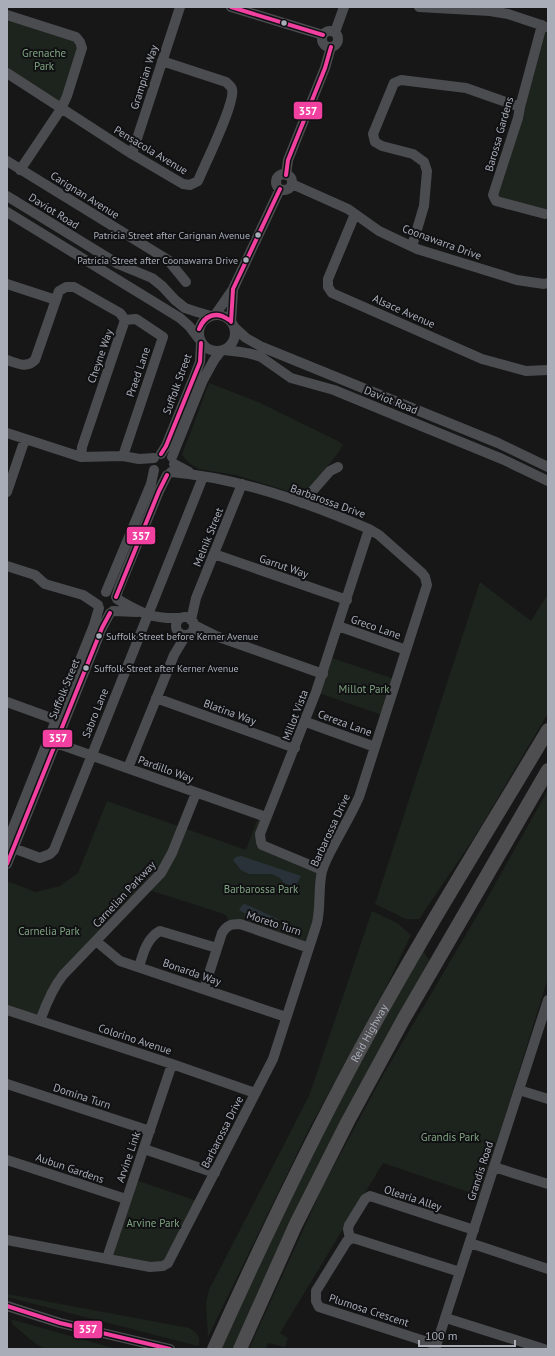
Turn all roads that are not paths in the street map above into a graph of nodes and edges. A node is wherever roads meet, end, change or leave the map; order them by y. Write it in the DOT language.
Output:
graph roads {
  1 [pos="180,7"];
  2 [pos="231,7"];
  3 [pos="344,7"];
  4 [pos="426,7"];
  5 [pos="12,13"];
  6 [pos="545,26"];
  7 [pos="335,32"];
  8 [pos="323,35"];
  9 [pos="331,47"];
  10 [pos="162,61"];
  11 [pos="7,72"];
  12 [pos="520,107"];
  13 [pos="61,109"];
  14 [pos="132,154"];
  15 [pos="7,161"];
  16 [pos="20,170"];
  17 [pos="286,175"];
  18 [pos="292,184"];
  19 [pos="280,189"];
  20 [pos="7,196"];
  21 [pos="7,212"];
  22 [pos="355,214"];
  23 [pos="545,214"];
  24 [pos="412,246"];
  25 [pos="186,282"];
  26 [pos="548,283"];
  27 [pos="7,284"];
  28 [pos="233,289"];
  29 [pos="56,300"];
  30 [pos="213,315"];
  31 [pos="125,320"];
  32 [pos="232,324"];
  33 [pos="200,341"];
  34 [pos="223,350"];
  35 [pos="7,360"];
  36 [pos="548,370"];
  37 [pos="7,433"];
  38 [pos="24,439"];
  39 [pos="123,456"];
  40 [pos="81,457"];
  41 [pos="155,462"];
  42 [pos="171,467"];
  43 [pos="338,467"];
  44 [pos="548,467"];
  45 [pos="203,477"];
  46 [pos="548,481"];
  47 [pos="242,484"];
  48 [pos="7,492"];
  49 [pos="302,503"];
  50 [pos="369,529"];
  51 [pos="214,554"];
  52 [pos="7,566"];
  53 [pos="103,594"];
  54 [pos="83,595"];
  55 [pos="117,598"];
  56 [pos="347,600"];
  57 [pos="98,607"];
  58 [pos="112,612"];
  59 [pos="144,614"];
  60 [pos="185,626"];
  61 [pos="338,626"];
  62 [pos="406,650"];
  63 [pos="323,674"];
  64 [pos="156,698"];
  65 [pos="7,702"];
  66 [pos="60,721"];
  67 [pos="306,722"];
  68 [pos="548,730"];
  69 [pos="56,743"];
  70 [pos="376,747"];
  71 [pos="295,748"];
  72 [pos="91,755"];
  73 [pos="128,768"];
  74 [pos="548,770"];
  75 [pos="196,792"];
  76 [pos="266,817"];
  77 [pos="10,846"];
  78 [pos="7,864"];
  79 [pos="322,870"];
  80 [pos="96,941"];
  81 [pos="217,948"];
  82 [pos="309,948"];
  83 [pos="139,967"];
  84 [pos="204,989"];
  85 [pos="548,1000"];
  86 [pos="7,1010"];
  87 [pos="546,1014"];
  88 [pos="286,1017"];
  89 [pos="40,1021"];
  90 [pos="172,1064"];
  91 [pos="7,1084"];
  92 [pos="519,1090"];
  93 [pos="255,1093"];
  94 [pos="548,1099"];
  95 [pos="150,1131"];
  96 [pos="144,1149"];
  97 [pos="7,1160"];
  98 [pos="494,1167"];
  99 [pos="215,1173"];
  100 [pos="548,1184"];
  101 [pos="126,1200"];
  102 [pos="474,1230"];
  103 [pos="350,1239"];
  104 [pos="7,1240"];
  105 [pos="470,1243"];
  106 [pos="107,1258"];
  107 [pos="548,1269"];
  108 [pos="460,1272"];
  109 [pos="7,1306"];
  110 [pos="446,1318"];
  111 [pos="436,1347"];
  112 [pos="170,1349"];
  113 [pos="214,1349"];
  114 [pos="240,1349"];
  115 [pos="544,1349"];
  1 -- 10 [label="street, Grampian Way"];
  2 -- 8 [label="street"];
  3 -- 7 [label="street"];
  4 -- 6 [label="street"];
  5 -- 13 [label="street"];
  6 -- 12 [label="street, Barossa Gardens"];
  7 -- 8 [label="street"];
  7 -- 9 [label="street"];
  8 -- 9 [label="street"];
  9 -- 17 [label="street"];
  10 -- 14 [label="street, Grampian Way"];
  10 -- 14 [label="street, Pensacola Avenue"];
  11 -- 13 [label="street, Pensacola Avenue"];
  12 -- 23 [label="street, Barossa Gardens"];
  12 -- 24 [label="street"];
  13 -- 14 [label="street, Pensacola Avenue"];
  13 -- 16 [label="street"];
  15 -- 16 [label="street, Carignan Avenue"];
  16 -- 25 [label="street, Carignan Avenue"];
  17 -- 18 [label="street"];
  17 -- 19 [label="street"];
  18 -- 19 [label="street"];
  18 -- 22 [label="street, Coonawarra Drive"];
  19 -- 28 [label="street"];
  20 -- 30 [label="street, Daviot Road"];
  21 -- 33 [label="street"];
  22 -- 24 [label="street, Coonawarra Drive"];
  22 -- 36 [label="street, Alsace Avenue"];
  24 -- 26 [label="street, Coonawarra Drive"];
  27 -- 29 [label="street"];
  28 -- 30 [label="street"];
  28 -- 32 [label="street"];
  29 -- 31 [label="street, Cheyne Way"];
  29 -- 35 [label="street, Cheyne Way"];
  30 -- 32 [label="street"];
  30 -- 33 [label="street"];
  31 -- 39 [label="street, Praed Lane"];
  31 -- 40 [label="street, Cheyne Way"];
  32 -- 34 [label="street"];
  32 -- 44 [label="street, Daviot Road"];
  33 -- 34 [label="street"];
  33 -- 41 [label="street, Suffolk Street"];
  34 -- 42 [label="street, Suffolk Street"];
  34 -- 46 [label="street, Daviot Road"];
  37 -- 38 [label="street"];
  38 -- 40 [label="street"];
  38 -- 48 [label="street"];
  39 -- 40 [label="street"];
  39 -- 41 [label="street"];
  41 -- 42 [label="street"];
  41 -- 42 [label="street"];
  41 -- 53 [label="street, Suffolk Street"];
  42 -- 45 [label="street, Barbarossa Drive"];
  42 -- 55 [label="street, Suffolk Street"];
  43 -- 49 [label="street"];
  45 -- 47 [label="street, Barbarossa Drive"];
  45 -- 59 [label="street, Sabro Lane"];
  47 -- 49 [label="street, Barbarossa Drive"];
  47 -- 51 [label="street, Melnik Street"];
  49 -- 50 [label="street, Barbarossa Drive"];
  50 -- 56 [label="street, Millot Vista"];
  50 -- 62 [label="street, Barbarossa Drive"];
  51 -- 56 [label="street, Garrut Way"];
  51 -- 60 [label="street, Melnik Street"];
  52 -- 54 [label="street"];
  53 -- 54 [label="street"];
  53 -- 55 [label="street"];
  53 -- 57 [label="street"];
  54 -- 57 [label="street"];
  55 -- 58 [label="street"];
  55 -- 59 [label="street"];
  56 -- 61 [label="street, Millot Vista"];
  57 -- 58 [label="street"];
  57 -- 66 [label="street, Suffolk Street"];
  58 -- 59 [label="street"];
  58 -- 66 [label="street, Suffolk Street"];
  59 -- 60 [label="street"];
  59 -- 72 [label="street, Sabro Lane"];
  60 -- 63 [label="street"];
  60 -- 64 [label="street, Melnik Street"];
  61 -- 62 [label="street, Greco Lane"];
  61 -- 63 [label="street, Millot Vista"];
  62 -- 70 [label="street, Barbarossa Drive"];
  63 -- 67 [label="street, Millot Vista"];
  64 -- 71 [label="street, Blatina Way"];
  64 -- 73 [label="street, Melnik Street"];
  65 -- 66 [label="street"];
  66 -- 69 [label="street, Suffolk Street"];
  66 -- 77 [label="street, Suffolk Street"];
  67 -- 70 [label="street, Cereza Lane"];
  67 -- 71 [label="street, Millot Vista"];
  68 -- 113 [label="highway, Reid Highway"];
  69 -- 72 [label="street, Pardillo Way"];
  69 -- 77 [label="street, Suffolk Street"];
  70 -- 79 [label="street, Barbarossa Drive"];
  71 -- 76 [label="street, Millot Vista"];
  72 -- 73 [label="street, Pardillo Way"];
  72 -- 77 [label="street, Sabro Lane"];
  73 -- 75 [label="street, Pardillo Way"];
  74 -- 114 [label="highway"];
  75 -- 76 [label="street, Pardillo Way"];
  75 -- 80 [label="street, Carnelian Parkway"];
  76 -- 79 [label="street, Millot Vista"];
  77 -- 78 [label="street, Suffolk Street"];
  79 -- 82 [label="street, Barbarossa Drive"];
  80 -- 83 [label="street, Bonarda Way"];
  80 -- 89 [label="street, Carnelian Parkway"];
  81 -- 82 [label="street, Moreto Turn"];
  81 -- 83 [label="street"];
  81 -- 84 [label="street, Moreto Turn"];
  82 -- 88 [label="street, Barbarossa Drive"];
  83 -- 84 [label="street, Bonarda Way"];
  84 -- 88 [label="street, Bonarda Way"];
  85 -- 87 [label="street, Grandis Road"];
  86 -- 89 [label="street, Colorino Avenue"];
  87 -- 92 [label="street, Grandis Road"];
  88 -- 93 [label="street, Barbarossa Drive"];
  89 -- 90 [label="street, Colorino Avenue"];
  90 -- 93 [label="street, Colorino Avenue"];
  90 -- 95 [label="street, Arvine Link"];
  91 -- 95 [label="street, Domina Turn"];
  92 -- 94 [label="street"];
  92 -- 98 [label="street, Grandis Road"];
  93 -- 99 [label="street, Barbarossa Drive"];
  95 -- 96 [label="street, Arvine Link"];
  96 -- 99 [label="street"];
  96 -- 101 [label="street, Arvine Link"];
  97 -- 101 [label="street, Aubun Gardens"];
  98 -- 100 [label="street"];
  98 -- 102 [label="street, Grandis Road"];
  99 -- 106 [label="street, Barbarossa Drive"];
  101 -- 106 [label="street, Arvine Link"];
  102 -- 103 [label="street, Olearia Alley"];
  102 -- 105 [label="street, Grandis Road"];
  103 -- 108 [label="street"];
  103 -- 111 [label="street, Plumosa Crescent"];
  104 -- 106 [label="street, Barbarossa Drive"];
  105 -- 107 [label="street"];
  105 -- 108 [label="street, Grandis Road"];
  108 -- 110 [label="street, Grandis Road"];
  109 -- 112 [label="street"];
  110 -- 111 [label="street, Grandis Road"];
  110 -- 115 [label="street"];
}
